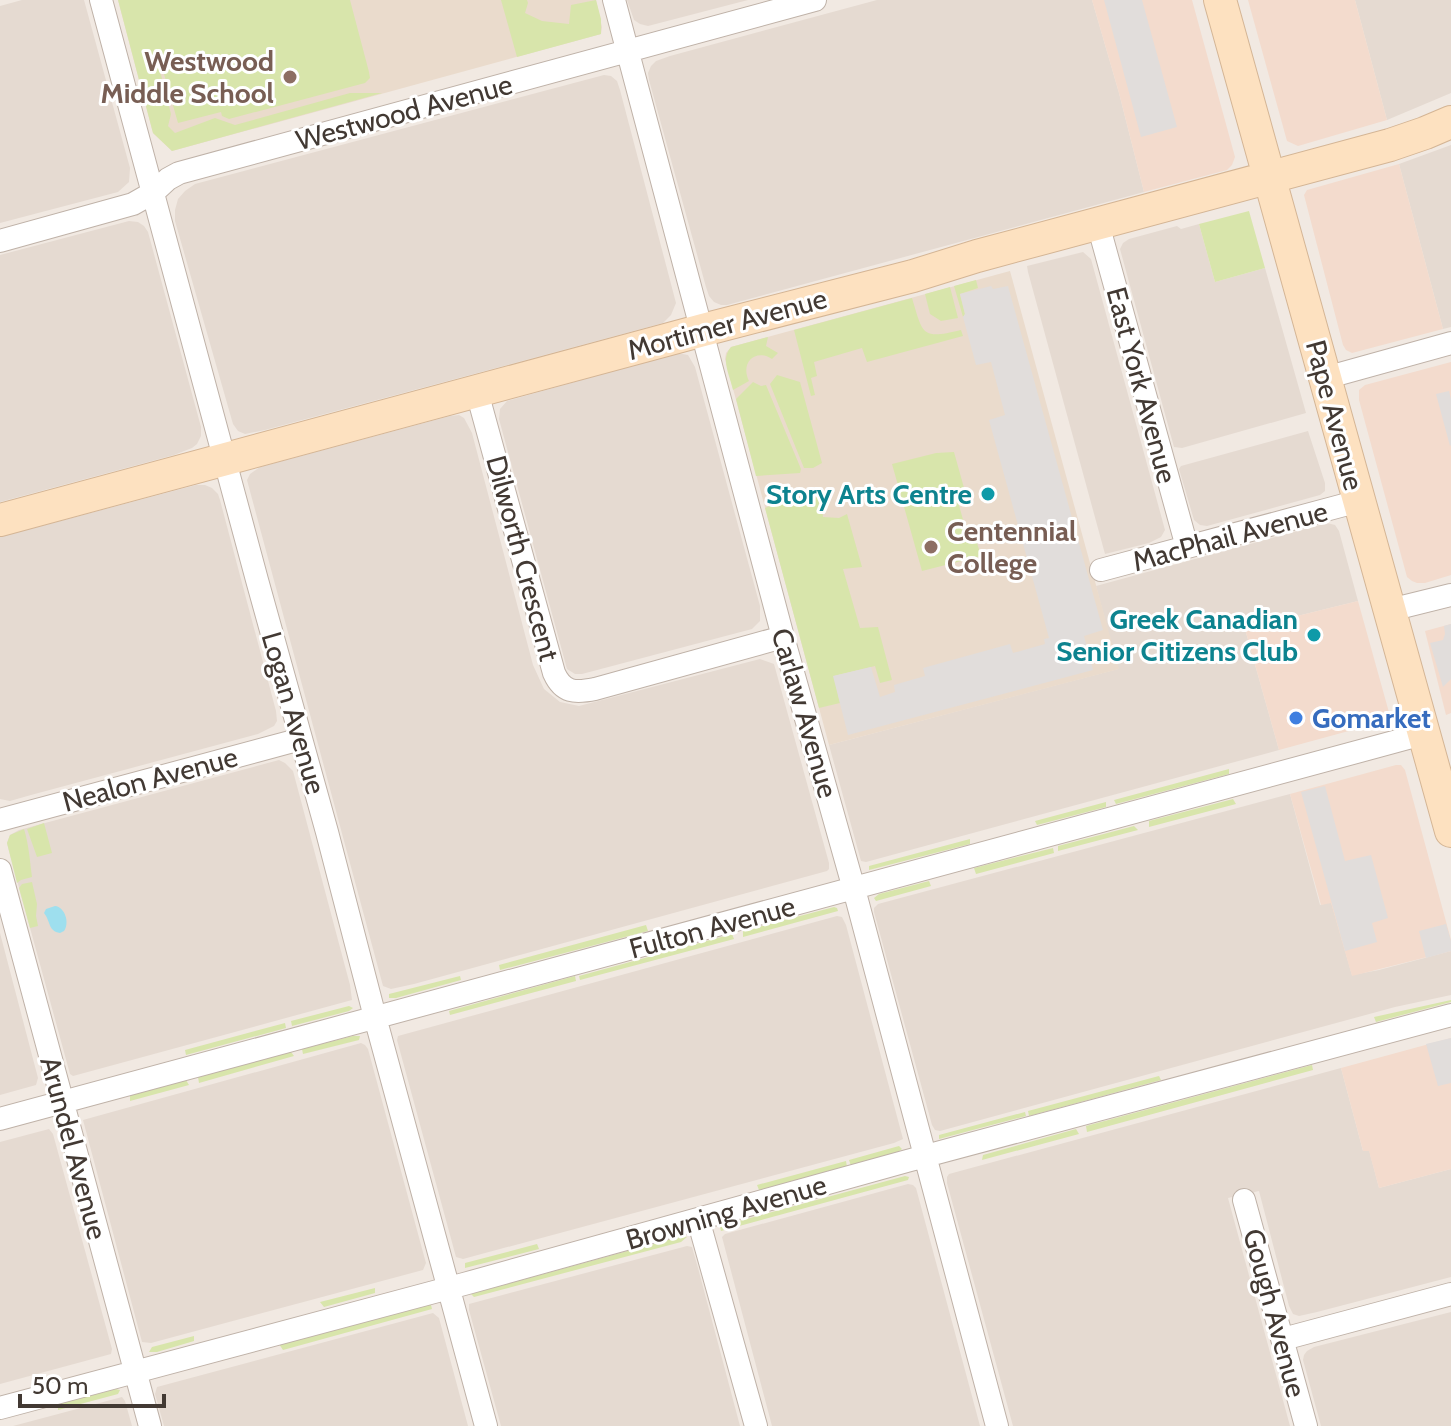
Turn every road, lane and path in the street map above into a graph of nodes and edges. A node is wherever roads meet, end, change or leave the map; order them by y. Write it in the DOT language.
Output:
graph roads {
  1 [pos="101,0"];
  2 [pos="614,0"];
  3 [pos="815,0"];
  4 [pos="1220,0"];
  5 [pos="627,52"];
  6 [pos="1451,122"];
  7 [pos="1269,177"];
  8 [pos="154,192"];
  9 [pos="1098,224"];
  10 [pos="0,241"];
  11 [pos="703,330"];
  12 [pos="1451,343"];
  13 [pos="1325,378"];
  14 [pos="477,392"];
  15 [pos="225,459"];
  16 [pos="1359,501"];
  17 [pos="0,520"];
  18 [pos="1187,547"];
  19 [pos="1101,570"];
  20 [pos="1451,595"];
  21 [pos="1390,610"];
  22 [pos="783,637"];
  23 [pos="1423,734"];
  24 [pos="301,739"];
  25 [pos="0,820"];
  26 [pos="1451,831"];
  27 [pos="0,870"];
  28 [pos="854,889"];
  29 [pos="1451,1015"];
  30 [pos="375,1017"];
  31 [pos="61,1102"];
  32 [pos="0,1119"];
  33 [pos="924,1157"];
  34 [pos="1244,1200"];
  35 [pos="698,1219"];
  36 [pos="449,1288"];
  37 [pos="1451,1294"];
  38 [pos="1283,1339"];
  39 [pos="135,1373"];
  40 [pos="0,1408"];
  41 [pos="150,1426"];
  42 [pos="486,1426"];
  43 [pos="756,1426"];
  44 [pos="997,1426"];
  45 [pos="1306,1426"];
  1 -- 8 [label="street, Logan Avenue"];
  2 -- 5 [label="street, Carlaw Avenue"];
  3 -- 5 [label="street, Westwood Avenue"];
  4 -- 7 [label="street, Pape Avenue"];
  5 -- 8 [label="street, Westwood Avenue"];
  5 -- 11 [label="street, Carlaw Avenue"];
  6 -- 7 [label="street, Mortimer Avenue"];
  7 -- 9 [label="street, Mortimer Avenue"];
  7 -- 13 [label="street, Pape Avenue"];
  8 -- 10 [label="street, Westwood Avenue"];
  8 -- 15 [label="street, Logan Avenue"];
  9 -- 11 [label="street, Mortimer Avenue"];
  9 -- 18 [label="street, East York Avenue"];
  11 -- 14 [label="street, Mortimer Avenue"];
  11 -- 22 [label="street, Carlaw Avenue"];
  12 -- 13 [label="street"];
  13 -- 16 [label="street, Pape Avenue"];
  14 -- 15 [label="street, Mortimer Avenue"];
  14 -- 22 [label="street, Dilworth Crescent"];
  15 -- 17 [label="street, Mortimer Avenue"];
  15 -- 24 [label="street, Logan Avenue"];
  16 -- 18 [label="street, MacPhail Avenue"];
  16 -- 21 [label="street, Pape Avenue"];
  18 -- 19 [label="street, MacPhail Avenue"];
  20 -- 21 [label="street"];
  21 -- 23 [label="street, Pape Avenue"];
  22 -- 28 [label="street, Carlaw Avenue"];
  23 -- 26 [label="street, Pape Avenue"];
  23 -- 28 [label="street, Fulton Avenue"];
  24 -- 25 [label="street, Nealon Avenue"];
  24 -- 30 [label="street, Logan Avenue"];
  27 -- 31 [label="street, Arundel Avenue"];
  28 -- 30 [label="street, Fulton Avenue"];
  28 -- 33 [label="street, Carlaw Avenue"];
  29 -- 33 [label="street, Browning Avenue"];
  30 -- 31 [label="street, Fulton Avenue"];
  30 -- 36 [label="street, Logan Avenue"];
  31 -- 32 [label="street, Fulton Avenue"];
  31 -- 39 [label="street, Arundel Avenue"];
  33 -- 35 [label="street, Browning Avenue"];
  33 -- 44 [label="street, Carlaw Avenue"];
  34 -- 38 [label="street, Gough Avenue"];
  35 -- 36 [label="street, Browning Avenue"];
  35 -- 43 [label="street"];
  36 -- 39 [label="street, Browning Avenue"];
  36 -- 42 [label="street, Logan Avenue"];
  37 -- 38 [label="street"];
  38 -- 45 [label="street, Gough Avenue"];
  39 -- 40 [label="street, Browning Avenue"];
  39 -- 41 [label="street, Arundel Avenue"];
}
